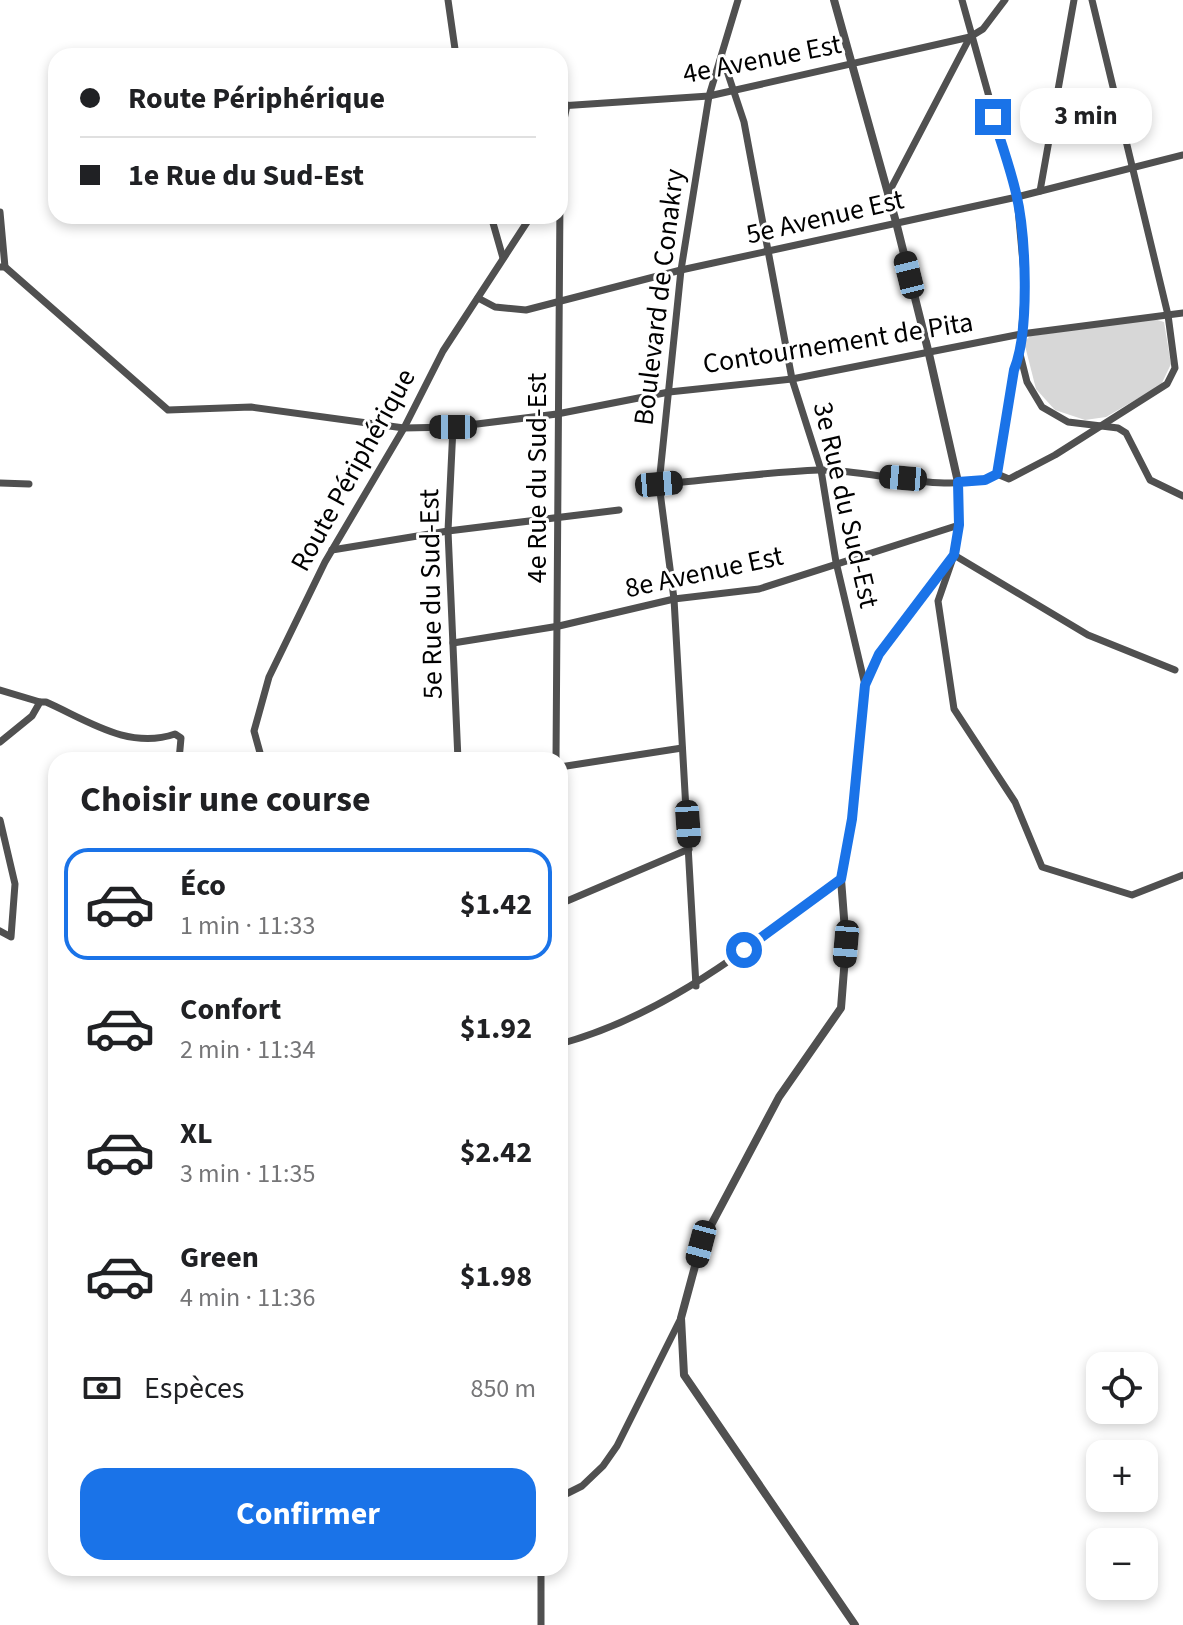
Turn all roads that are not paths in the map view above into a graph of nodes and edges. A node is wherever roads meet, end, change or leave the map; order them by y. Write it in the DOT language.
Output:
graph roads {
  1 [pos="448,0"];
  2 [pos="738,0"];
  3 [pos="834,0"];
  4 [pos="962,0"];
  5 [pos="1005,0"];
  6 [pos="1074,0"];
  7 [pos="1092,0"];
  8 [pos="970,37"];
  9 [pos="455,48"];
  10 [pos="721,54"];
  11 [pos="850,64"];
  12 [pos="734,88"];
  13 [pos="709,96"];
  14 [pos="568,106"];
  15 [pos="1183,155"];
  16 [pos="1129,166"];
  17 [pos="1040,191"];
  18 [pos="888,194"];
  19 [pos="1017,197"];
  20 [pos="0,212"];
  21 [pos="896,222"];
  22 [pos="493,224"];
  23 [pos="526,224"];
  24 [pos="560,224"];
  25 [pos="769,254"];
  26 [pos="503,258"];
  27 [pos="3,267"];
  28 [pos="681,270"];
  29 [pos="478,298"];
  30 [pos="561,300"];
  31 [pos="1183,313"];
  32 [pos="1168,315"];
  33 [pos="1021,334"];
  34 [pos="929,354"];
  35 [pos="1020,354"];
  36 [pos="792,379"];
  37 [pos="669,392"];
  38 [pos="557,414"];
  39 [pos="1098,425"];
  40 [pos="453,427"];
  41 [pos="404,428"];
  42 [pos="821,470"];
  43 [pos="997,474"];
  44 [pos="958,482"];
  45 [pos="0,483"];
  46 [pos="29,484"];
  47 [pos="659,484"];
  48 [pos="1183,496"];
  49 [pos="619,510"];
  50 [pos="557,519"];
  51 [pos="959,525"];
  52 [pos="448,531"];
  53 [pos="332,550"];
  54 [pos="954,555"];
  55 [pos="836,562"];
  56 [pos="674,599"];
  57 [pos="559,626"];
  58 [pos="453,643"];
  59 [pos="1175,670"];
  60 [pos="865,685"];
  61 [pos="0,690"];
  62 [pos="40,702"];
  63 [pos="0,742"];
  64 [pos="682,748"];
  65 [pos="180,752"];
  66 [pos="260,752"];
  67 [pos="458,752"];
  68 [pos="556,752"];
  69 [pos="568,766"];
  70 [pos="0,820"];
  71 [pos="689,849"];
  72 [pos="1183,875"];
  73 [pos="841,879"];
  74 [pos="568,901"];
  75 [pos="0,931"];
  76 [pos="696,986"];
  77 [pos="568,1042"];
  78 [pos="681,1318"];
  79 [pos="568,1493"];
  80 [pos="541,1576"];
  81 [pos="541,1625"];
  82 [pos="855,1625"];
  1 -- 9 [label="street"];
  2 -- 10 [label="street, Boulevard de Conakry"];
  3 -- 11 [label="street"];
  4 -- 8 [label="street"];
  5 -- 8 [label="street"];
  6 -- 17 [label="street"];
  7 -- 16 [label="street"];
  8 -- 11 [label="street, 4e Avenue Est"];
  8 -- 18 [label="street"];
  8 -- 19 [label="street"];
  10 -- 12 [label="street, 3e Rue du Sud-Est"];
  10 -- 13 [label="street, Boulevard de Conakry"];
  11 -- 12 [label="street, 4e Avenue Est"];
  11 -- 18 [label="street"];
  12 -- 13 [label="street, 4e Avenue Est"];
  12 -- 25 [label="street, 3e Rue du Sud-Est"];
  13 -- 14 [label="street, 4e Avenue Est"];
  13 -- 28 [label="street, Boulevard de Conakry"];
  15 -- 16 [label="street, 5e Avenue Est"];
  16 -- 17 [label="street, 5e Avenue Est"];
  16 -- 32 [label="street"];
  17 -- 19 [label="street, 5e Avenue Est"];
  18 -- 21 [label="street"];
  19 -- 21 [label="street, 5e Avenue Est"];
  19 -- 33 [label="street"];
  20 -- 27 [label="street"];
  21 -- 25 [label="street, 5e Avenue Est"];
  21 -- 34 [label="street"];
  22 -- 26 [label="street"];
  23 -- 26 [label="street, Route Périphérique"];
  24 -- 30 [label="street, 4e Rue du Sud-Est"];
  25 -- 28 [label="street, 5e Avenue Est"];
  25 -- 36 [label="street, 3e Rue du Sud-Est"];
  26 -- 29 [label="street, Route Périphérique"];
  27 -- 41 [label="street, Contournement de Pita"];
  28 -- 30 [label="street, 5e Avenue Est"];
  28 -- 37 [label="street, Boulevard de Conakry"];
  29 -- 30 [label="street, 5e Avenue Est"];
  29 -- 41 [label="street, Route Périphérique"];
  30 -- 38 [label="street, 4e Rue du Sud-Est"];
  31 -- 32 [label="street, Contournement de Pita"];
  32 -- 33 [label="street, Contournement de Pita"];
  32 -- 39 [label="street"];
  33 -- 34 [label="street, Contournement de Pita"];
  33 -- 35 [label="street"];
  34 -- 36 [label="street, Contournement de Pita"];
  34 -- 44 [label="street"];
  35 -- 39 [label="street"];
  35 -- 43 [label="street"];
  36 -- 37 [label="street, Contournement de Pita"];
  36 -- 42 [label="street, 3e Rue du Sud-Est"];
  37 -- 38 [label="street, Contournement de Pita"];
  37 -- 47 [label="street, Boulevard de Conakry"];
  38 -- 40 [label="street, Contournement de Pita"];
  38 -- 50 [label="street, 4e Rue du Sud-Est"];
  39 -- 43 [label="street"];
  39 -- 48 [label="street"];
  40 -- 41 [label="street, Contournement de Pita"];
  40 -- 52 [label="street, 5e Rue du Sud-Est"];
  41 -- 53 [label="street, Route Périphérique"];
  42 -- 44 [label="street"];
  42 -- 47 [label="street"];
  42 -- 55 [label="street, 3e Rue du Sud-Est"];
  43 -- 44 [label="street"];
  44 -- 51 [label="street"];
  45 -- 46 [label="street"];
  47 -- 56 [label="street, Boulevard de Conakry"];
  49 -- 50 [label="street"];
  50 -- 52 [label="street"];
  50 -- 57 [label="street, 4e Rue du Sud-Est"];
  51 -- 54 [label="street"];
  51 -- 55 [label="street, 8e Avenue Est"];
  52 -- 53 [label="street"];
  52 -- 58 [label="street, 5e Rue du Sud-Est"];
  53 -- 66 [label="street, Route Périphérique"];
  54 -- 59 [label="street"];
  54 -- 60 [label="street"];
  54 -- 72 [label="street"];
  55 -- 56 [label="street, 8e Avenue Est"];
  55 -- 60 [label="street, 3e Rue du Sud-Est"];
  56 -- 57 [label="street, 8e Avenue Est"];
  56 -- 64 [label="street, Boulevard de Conakry"];
  57 -- 58 [label="street, 8e Avenue Est"];
  57 -- 68 [label="street, 4e Rue du Sud-Est"];
  58 -- 67 [label="street, 5e Rue du Sud-Est"];
  60 -- 73 [label="street"];
  61 -- 62 [label="street"];
  62 -- 63 [label="street"];
  62 -- 65 [label="street"];
  64 -- 69 [label="street"];
  64 -- 71 [label="street, Boulevard de Conakry"];
  70 -- 75 [label="street"];
  71 -- 74 [label="street"];
  71 -- 76 [label="street, Boulevard de Conakry"];
  73 -- 76 [label="street"];
  73 -- 78 [label="street"];
  76 -- 77 [label="street"];
  78 -- 79 [label="street"];
  78 -- 82 [label="street"];
  80 -- 81 [label="street"];
}
